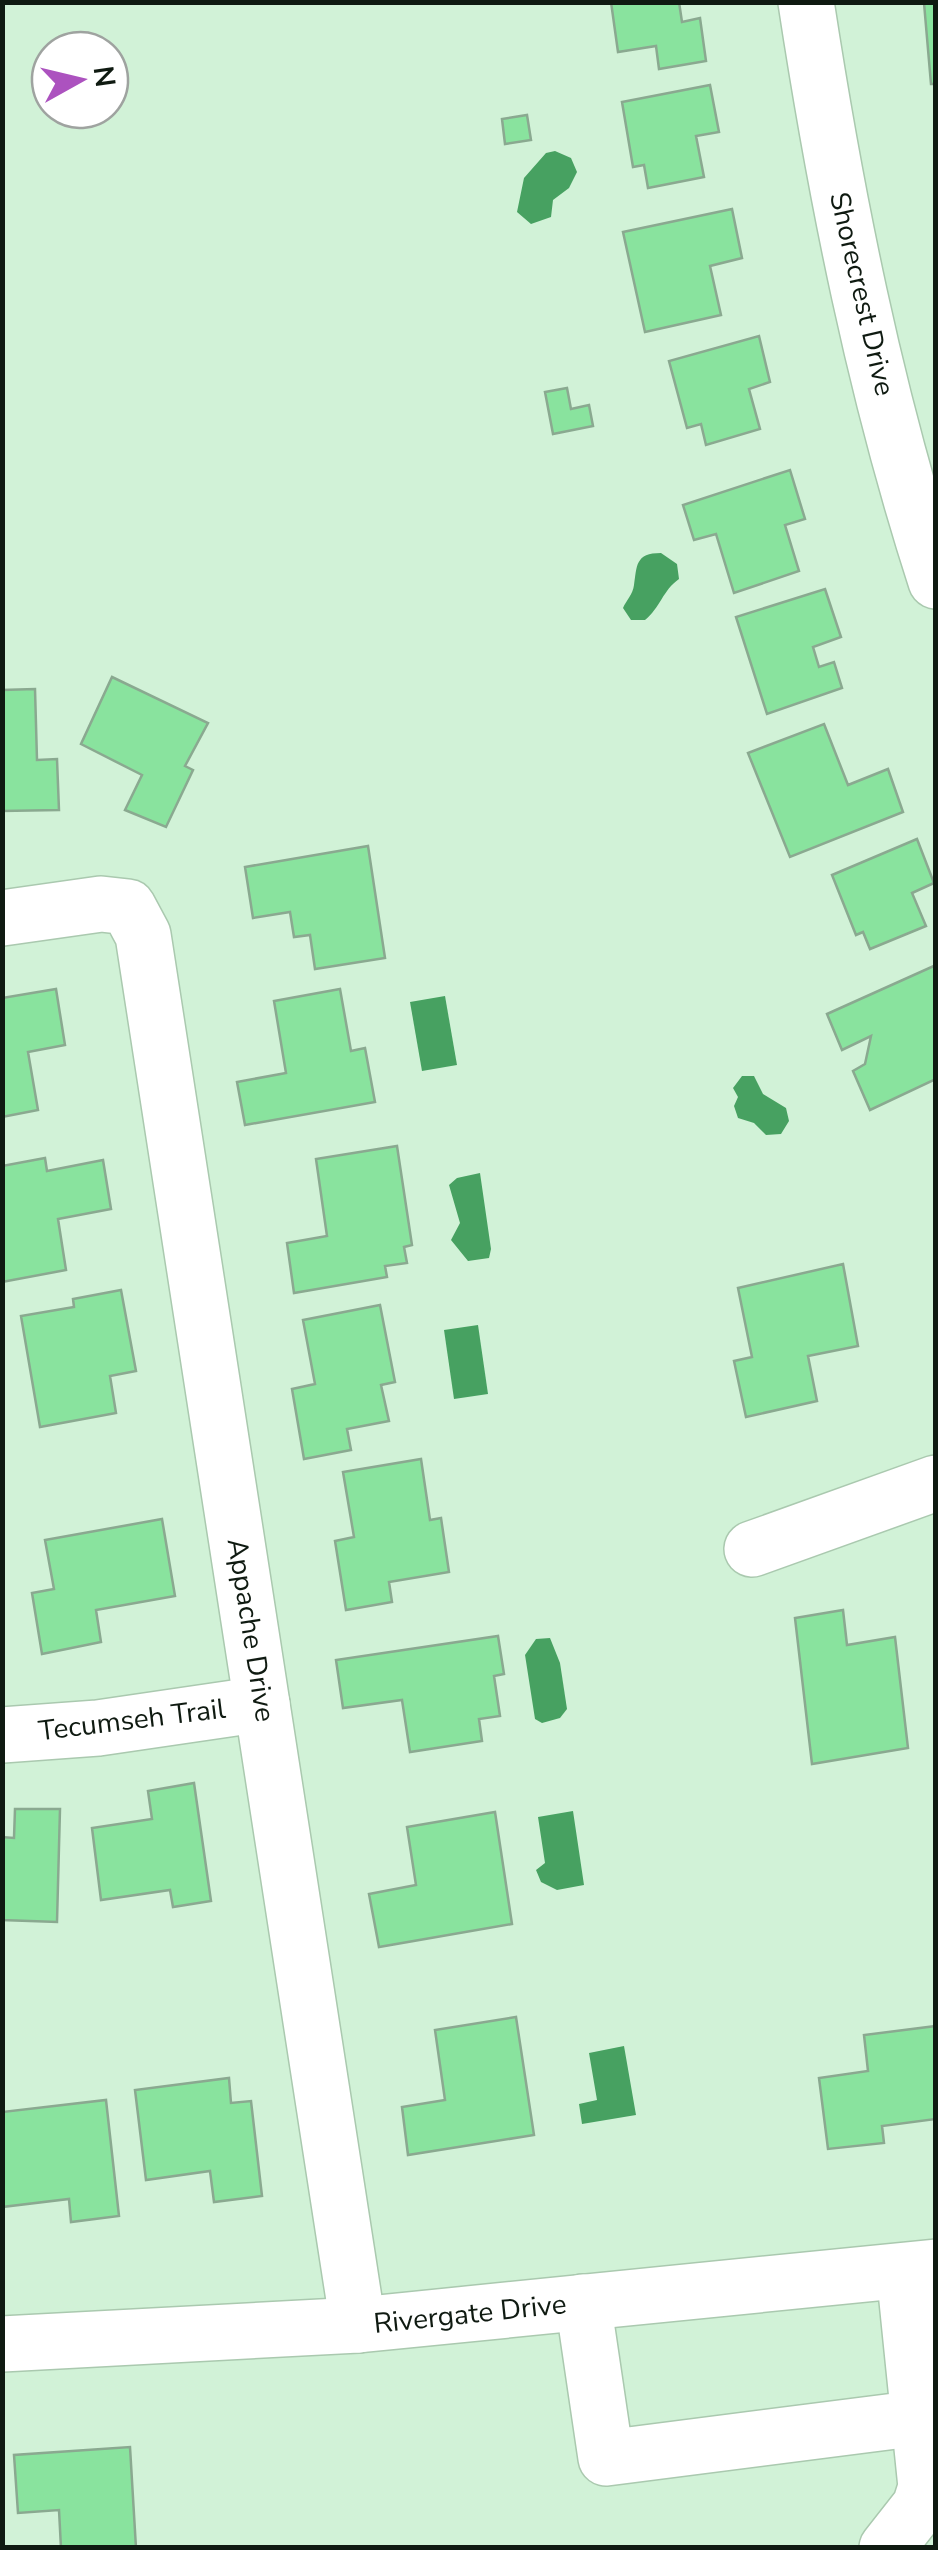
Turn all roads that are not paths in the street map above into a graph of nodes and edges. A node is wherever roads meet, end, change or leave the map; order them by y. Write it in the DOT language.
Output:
graph roads {
  1 [pos="806,2"];
  2 [pos="936,581"];
  3 [pos="2,918"];
  4 [pos="936,1483"];
  5 [pos="752,1548"];
  6 [pos="262,1704"];
  7 [pos="2,1735"];
  8 [pos="920,2269"];
  9 [pos="583,2302"];
  10 [pos="358,2325"];
  11 [pos="2,2344"];
  12 [pos="919,2418"];
  13 [pos="887,2548"];
  1 -- 2 [label="street, Shorecrest Drive"];
  3 -- 6 [label="street, Appache Drive"];
  4 -- 5 [label="street"];
  6 -- 7 [label="street, Tecumseh Trail"];
  6 -- 10 [label="street, Appache Drive"];
  8 -- 9 [label="street, Rivergate Drive"];
  8 -- 12 [label="street"];
  9 -- 10 [label="street, Rivergate Drive"];
  9 -- 12 [label="street"];
  10 -- 11 [label="street, Rivergate Drive"];
  12 -- 13 [label="street"];
}
